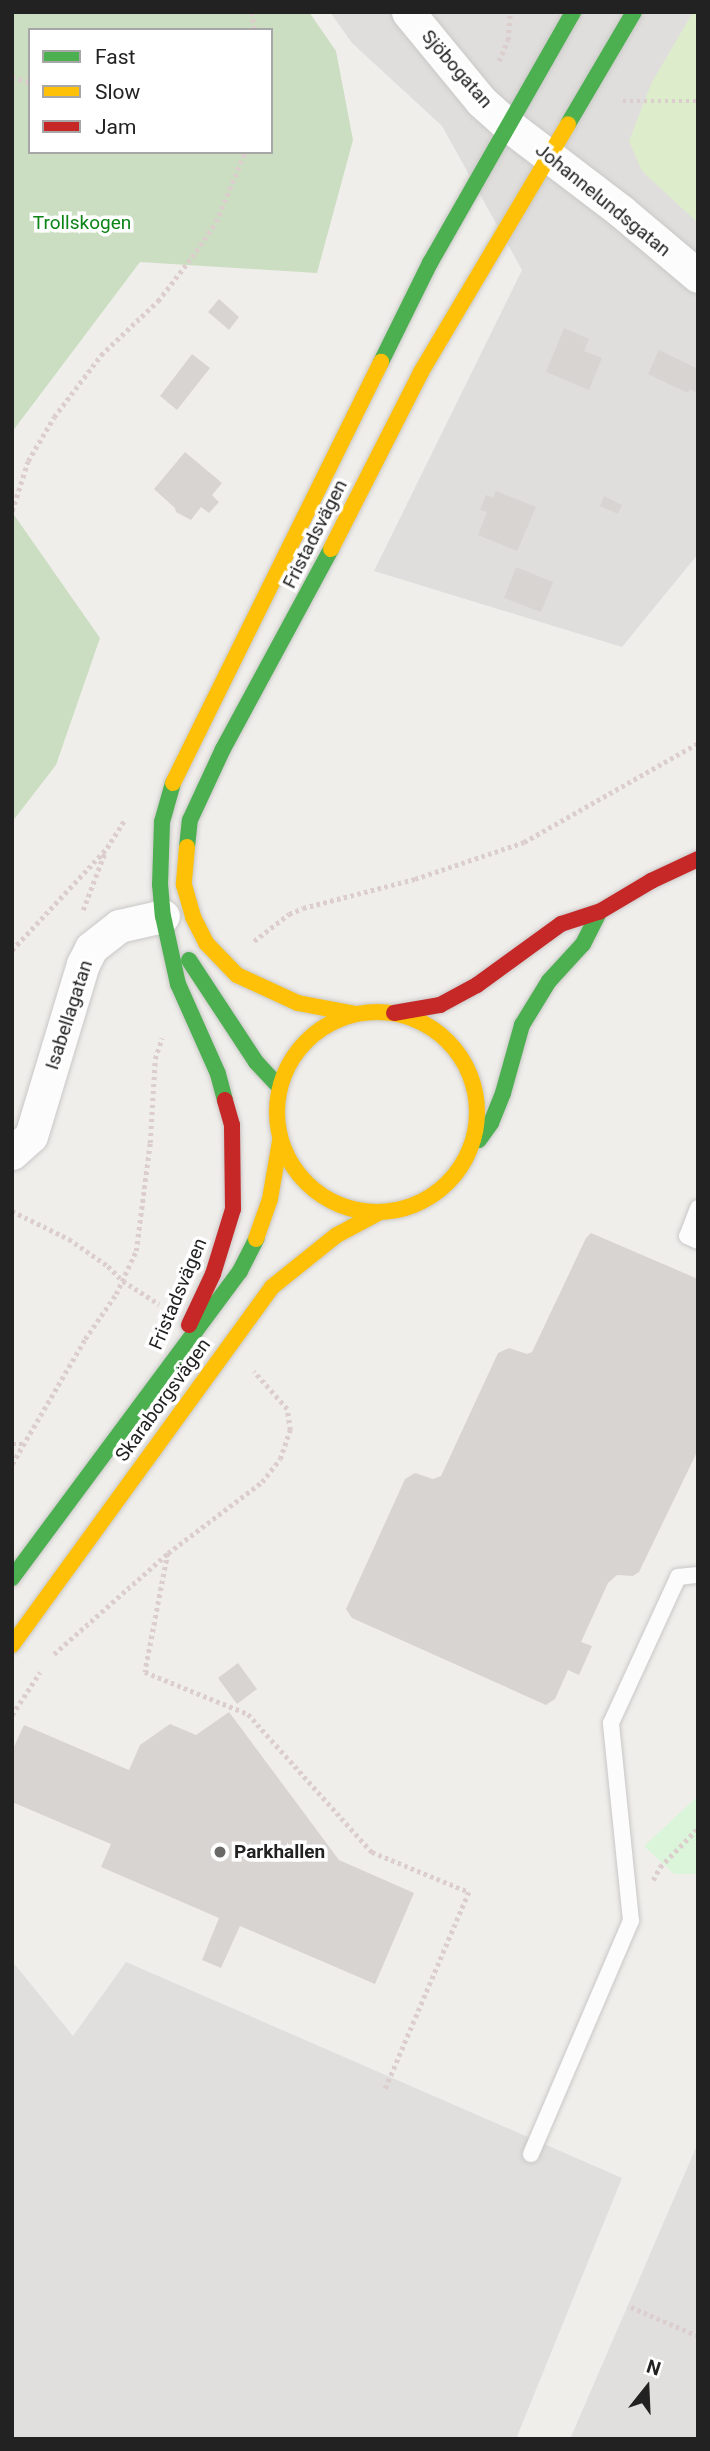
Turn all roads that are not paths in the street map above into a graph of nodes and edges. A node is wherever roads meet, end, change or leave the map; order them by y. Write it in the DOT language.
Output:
graph roads {
  1 [pos="408,12"];
  2 [pos="573,12"];
  3 [pos="634,12"];
  4 [pos="508,125"];
  5 [pos="550,157"];
  6 [pos="698,276"];
  7 [pos="698,859"];
  8 [pos="599,912"];
  9 [pos="163,916"];
  10 [pos="394,1013"];
  11 [pos="355,1014"];
  12 [pos="279,1087"];
  13 [pos="280,1141"];
  14 [pos="12,1153"];
  15 [pos="467,1156"];
  16 [pos="698,1208"];
  17 [pos="380,1212"];
  18 [pos="698,1241"];
  19 [pos="170,1366"];
  20 [pos="698,1575"];
  21 [pos="12,1578"];
  22 [pos="12,1645"];
  23 [pos="531,2154"];
  1 -- 4 [label="street, Sjöbogatan"];
  2 -- 4 [label="street, Fristadsvägen"];
  3 -- 5 [label="street, Fristadsvägen"];
  4 -- 5 [label="street, Johannelundsgatan"];
  4 -- 9 [label="street, Fristadsvägen"];
  5 -- 6 [label="street, Johannelundsgatan"];
  5 -- 11 [label="street, Fristadsvägen"];
  7 -- 8 [label="street"];
  8 -- 10 [label="street"];
  8 -- 15 [label="street"];
  9 -- 12 [label="street, Fristadsvägen"];
  9 -- 14 [label="street, Isabellagatan"];
  9 -- 19 [label="street, Fristadsvägen"];
  10 -- 11 [label="street"];
  10 -- 15 [label="street"];
  11 -- 12 [label="street"];
  12 -- 13 [label="street"];
  13 -- 17 [label="street"];
  13 -- 19 [label="street, Skaraborgsvägen"];
  15 -- 17 [label="street"];
  16 -- 18 [label="lane"];
  17 -- 22 [label="street, Skaraborgsvägen"];
  19 -- 21 [label="street, Skaraborgsvägen"];
  20 -- 23 [label="lane"];
}
